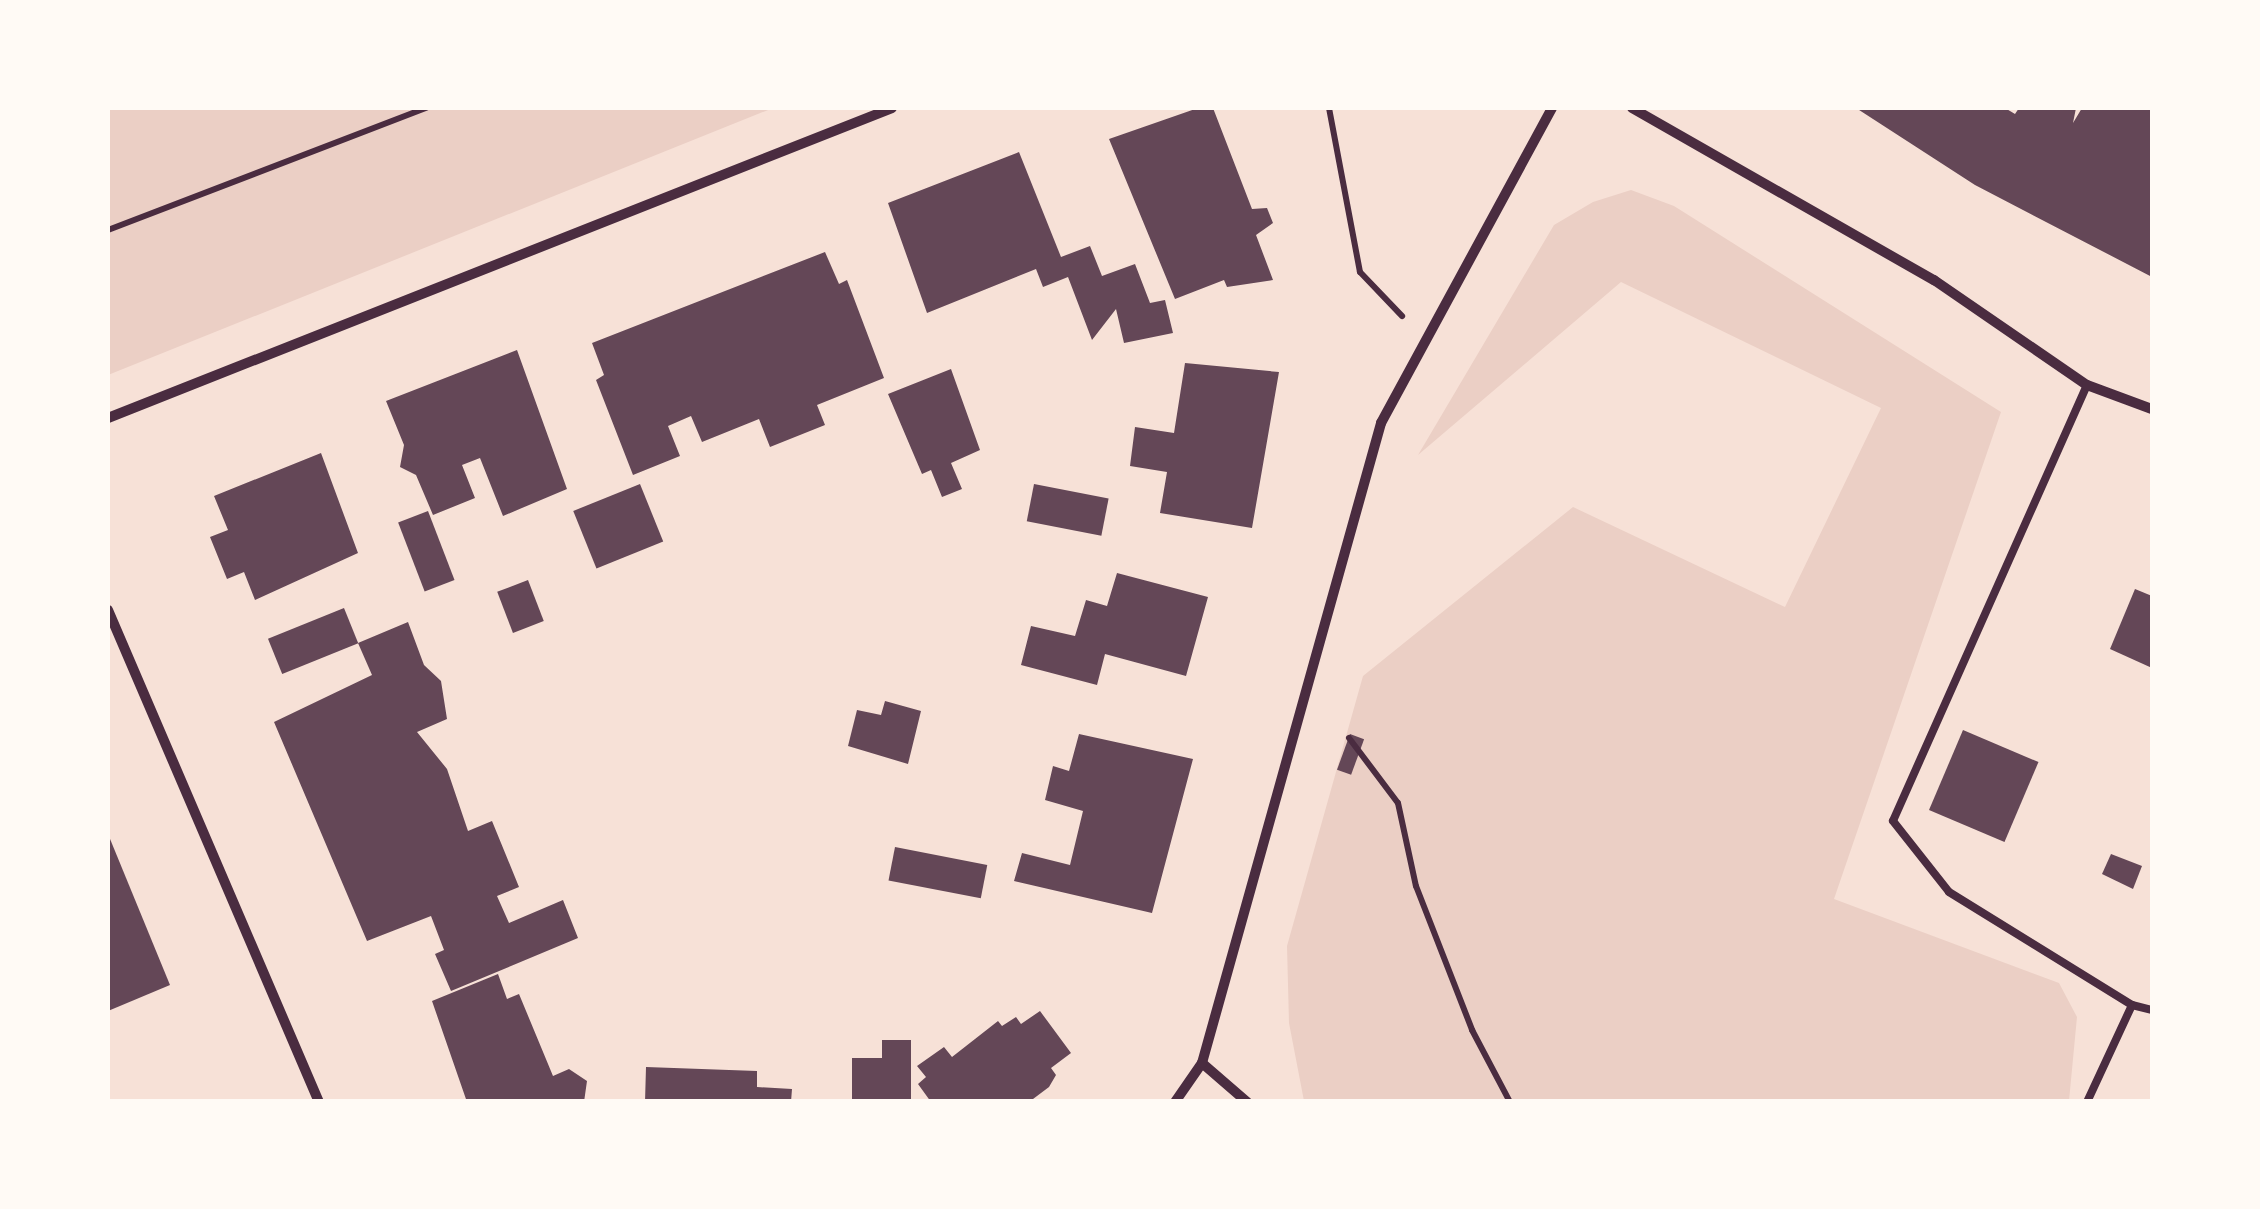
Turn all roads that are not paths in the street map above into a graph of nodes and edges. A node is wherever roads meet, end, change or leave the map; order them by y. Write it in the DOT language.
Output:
graph roads {
  1 [pos="892,108"];
  2 [pos="1552,108"];
  3 [pos="1632,108"];
  4 [pos="2087,385"];
  5 [pos="2152,409"];
  6 [pos="108,418"];
  7 [pos="108,610"];
  8 [pos="2132,1005"];
  9 [pos="2152,1010"];
  10 [pos="1202,1063"];
  11 [pos="319,1102"];
  12 [pos="1175,1102"];
  13 [pos="1247,1102"];
  14 [pos="2088,1102"];
  1 -- 6 [label="street"];
  2 -- 10 [label="street"];
  3 -- 4 [label="street"];
  4 -- 5 [label="street"];
  4 -- 8 [label="lane"];
  7 -- 11 [label="street"];
  8 -- 9 [label="lane"];
  8 -- 14 [label="lane"];
  10 -- 12 [label="street"];
  10 -- 13 [label="street"];
}
